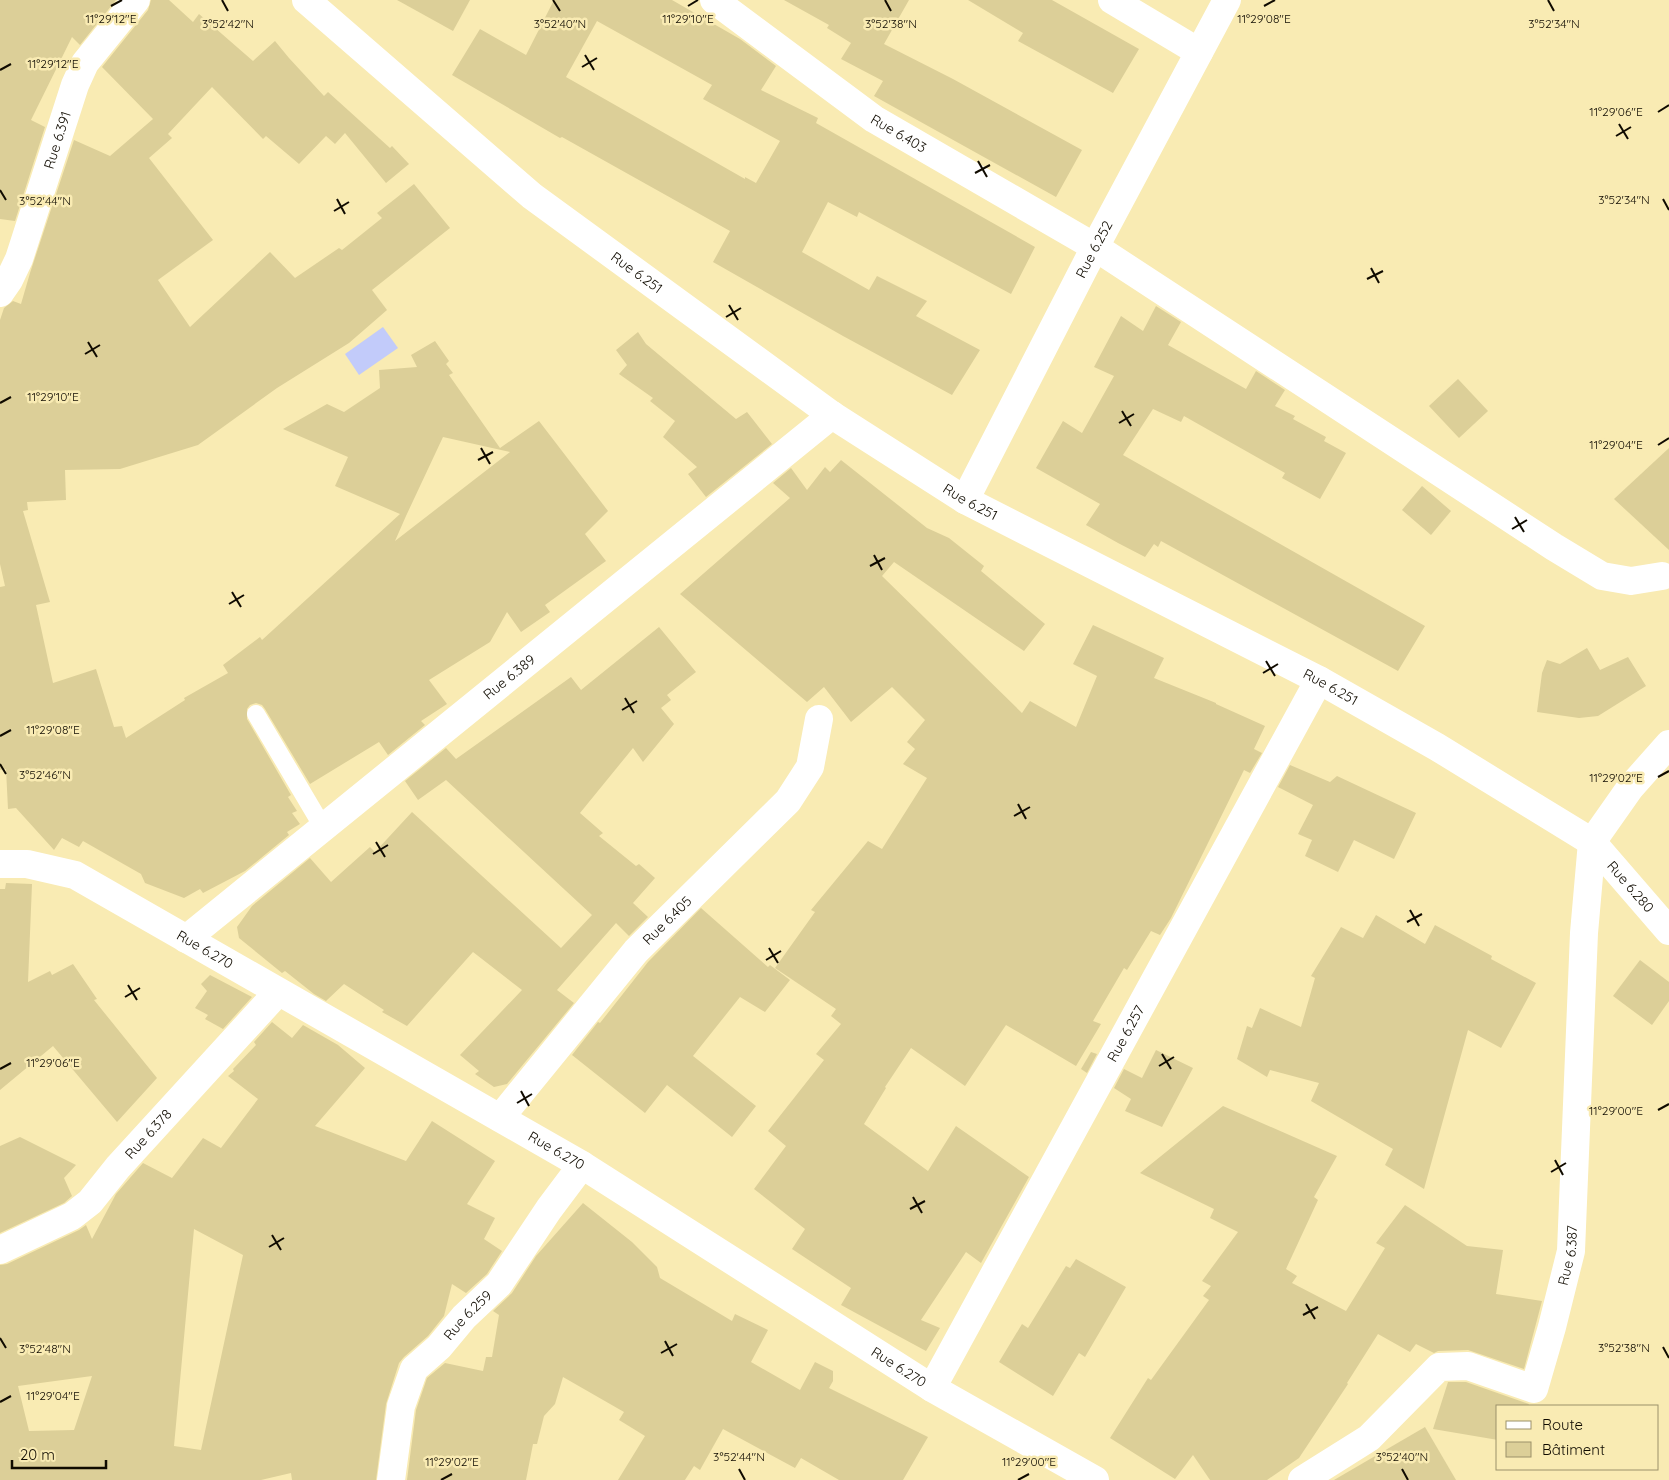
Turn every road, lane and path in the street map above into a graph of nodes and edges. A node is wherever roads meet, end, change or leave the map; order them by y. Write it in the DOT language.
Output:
graph roads {
  1 [pos="136,0"];
  2 [pos="306,0"];
  3 [pos="714,0"];
  4 [pos="1112,0"];
  5 [pos="1226,0"];
  6 [pos="1199,52"];
  7 [pos="1095,247"];
  8 [pos="0,293"];
  9 [pos="832,415"];
  10 [pos="964,500"];
  11 [pos="1662,576"];
  12 [pos="1319,680"];
  13 [pos="256,714"];
  14 [pos="819,719"];
  15 [pos="1669,744"];
  16 [pos="324,828"];
  17 [pos="1592,842"];
  18 [pos="0,864"];
  19 [pos="1669,930"];
  20 [pos="186,939"];
  21 [pos="278,992"];
  22 [pos="500,1118"];
  23 [pos="582,1165"];
  24 [pos="0,1250"];
  25 [pos="932,1388"];
  26 [pos="391,1480"];
  27 [pos="1095,1480"];
  28 [pos="1302,1480"];
  1 -- 8 [label="street, Rue 6.391"];
  2 -- 9 [label="street, Rue 6.251"];
  3 -- 7 [label="street, Rue 6.403"];
  4 -- 6 [label="street"];
  5 -- 6 [label="street, Rue 6.252"];
  6 -- 7 [label="street, Rue 6.252"];
  7 -- 10 [label="street, Rue 6.252"];
  7 -- 11 [label="street, Rue 6.403"];
  9 -- 10 [label="street, Rue 6.251"];
  9 -- 16 [label="street, Rue 6.389"];
  10 -- 12 [label="street, Rue 6.251"];
  12 -- 17 [label="street, Rue 6.251"];
  12 -- 25 [label="street, Rue 6.257"];
  13 -- 16 [label="lane"];
  14 -- 22 [label="street, Rue 6.405"];
  15 -- 17 [label="street"];
  16 -- 20 [label="street, Rue 6.389"];
  17 -- 19 [label="street, Rue 6.280"];
  17 -- 28 [label="street, Rue 6.387"];
  18 -- 20 [label="street, Rue 6.270"];
  20 -- 21 [label="street, Rue 6.270"];
  21 -- 22 [label="street, Rue 6.270"];
  21 -- 24 [label="street, Rue 6.378"];
  22 -- 23 [label="street, Rue 6.270"];
  23 -- 25 [label="street, Rue 6.270"];
  23 -- 26 [label="street, Rue 6.259"];
  25 -- 27 [label="street, Rue 6.270"];
}
